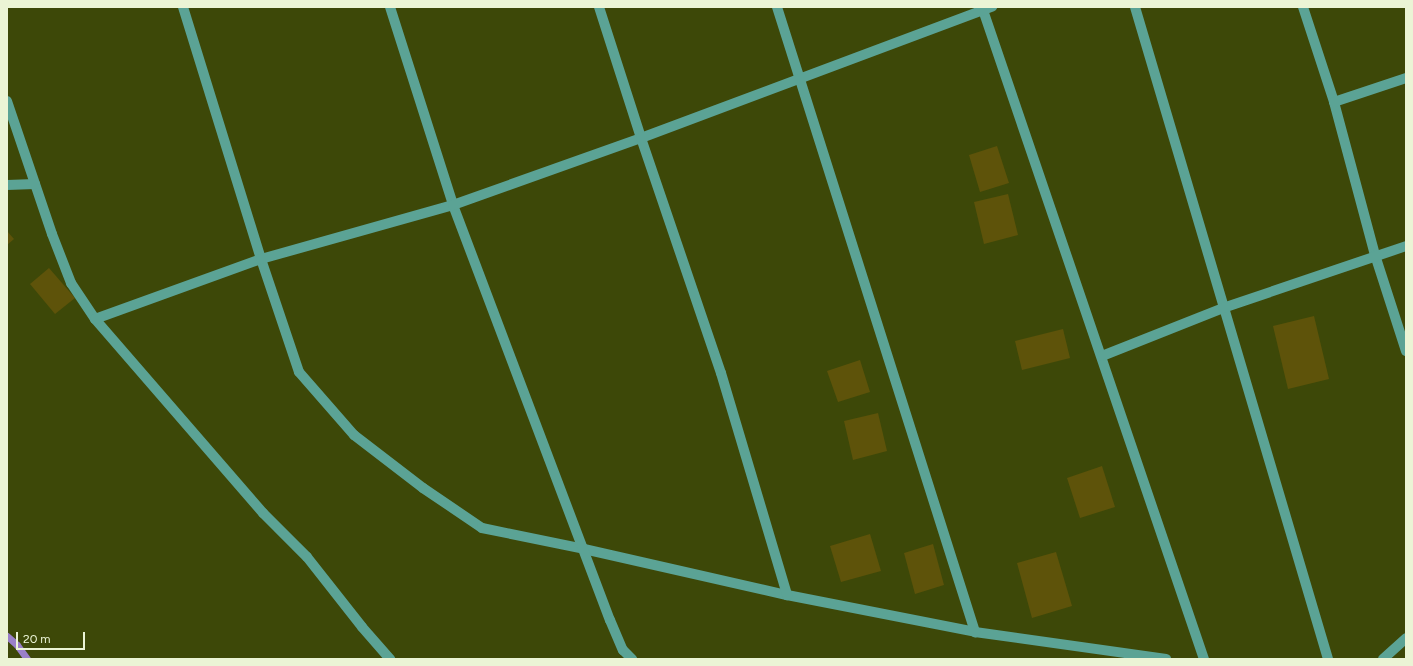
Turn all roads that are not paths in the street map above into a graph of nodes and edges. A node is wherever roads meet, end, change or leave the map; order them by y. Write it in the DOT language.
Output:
graph roads {
  1 [pos="183,7"];
  2 [pos="390,7"];
  3 [pos="599,7"];
  4 [pos="777,7"];
  5 [pos="1135,7"];
  6 [pos="1303,7"];
  7 [pos="988,9"];
  8 [pos="800,78"];
  9 [pos="1406,78"];
  10 [pos="7,101"];
  11 [pos="1334,102"];
  12 [pos="641,138"];
  13 [pos="35,184"];
  14 [pos="7,185"];
  15 [pos="453,205"];
  16 [pos="1406,246"];
  17 [pos="1375,256"];
  18 [pos="261,259"];
  19 [pos="1223,308"];
  20 [pos="95,319"];
  21 [pos="1406,351"];
  22 [pos="1102,356"];
  23 [pos="584,549"];
  24 [pos="787,595"];
  25 [pos="975,632"];
  26 [pos="1406,638"];
  27 [pos="390,659"];
  28 [pos="632,659"];
  29 [pos="1166,659"];
  30 [pos="1204,659"];
  31 [pos="1328,659"];
  32 [pos="1383,659"];
  1 -- 18 [label="street"];
  2 -- 15 [label="street"];
  3 -- 12 [label="street"];
  4 -- 8 [label="street"];
  5 -- 19 [label="street"];
  6 -- 11 [label="street"];
  7 -- 8 [label="street"];
  7 -- 22 [label="street"];
  8 -- 12 [label="street"];
  8 -- 25 [label="street"];
  9 -- 11 [label="street"];
  10 -- 13 [label="street"];
  11 -- 17 [label="street"];
  12 -- 15 [label="street"];
  12 -- 24 [label="street"];
  13 -- 14 [label="street"];
  13 -- 20 [label="street"];
  15 -- 18 [label="street"];
  15 -- 23 [label="street"];
  16 -- 17 [label="street"];
  17 -- 19 [label="street"];
  17 -- 21 [label="street"];
  18 -- 20 [label="street"];
  18 -- 23 [label="street"];
  19 -- 22 [label="street"];
  19 -- 31 [label="street"];
  20 -- 27 [label="street"];
  22 -- 30 [label="street"];
  23 -- 24 [label="street"];
  23 -- 28 [label="street"];
  24 -- 25 [label="street"];
  25 -- 29 [label="street"];
  26 -- 32 [label="street"];
}
